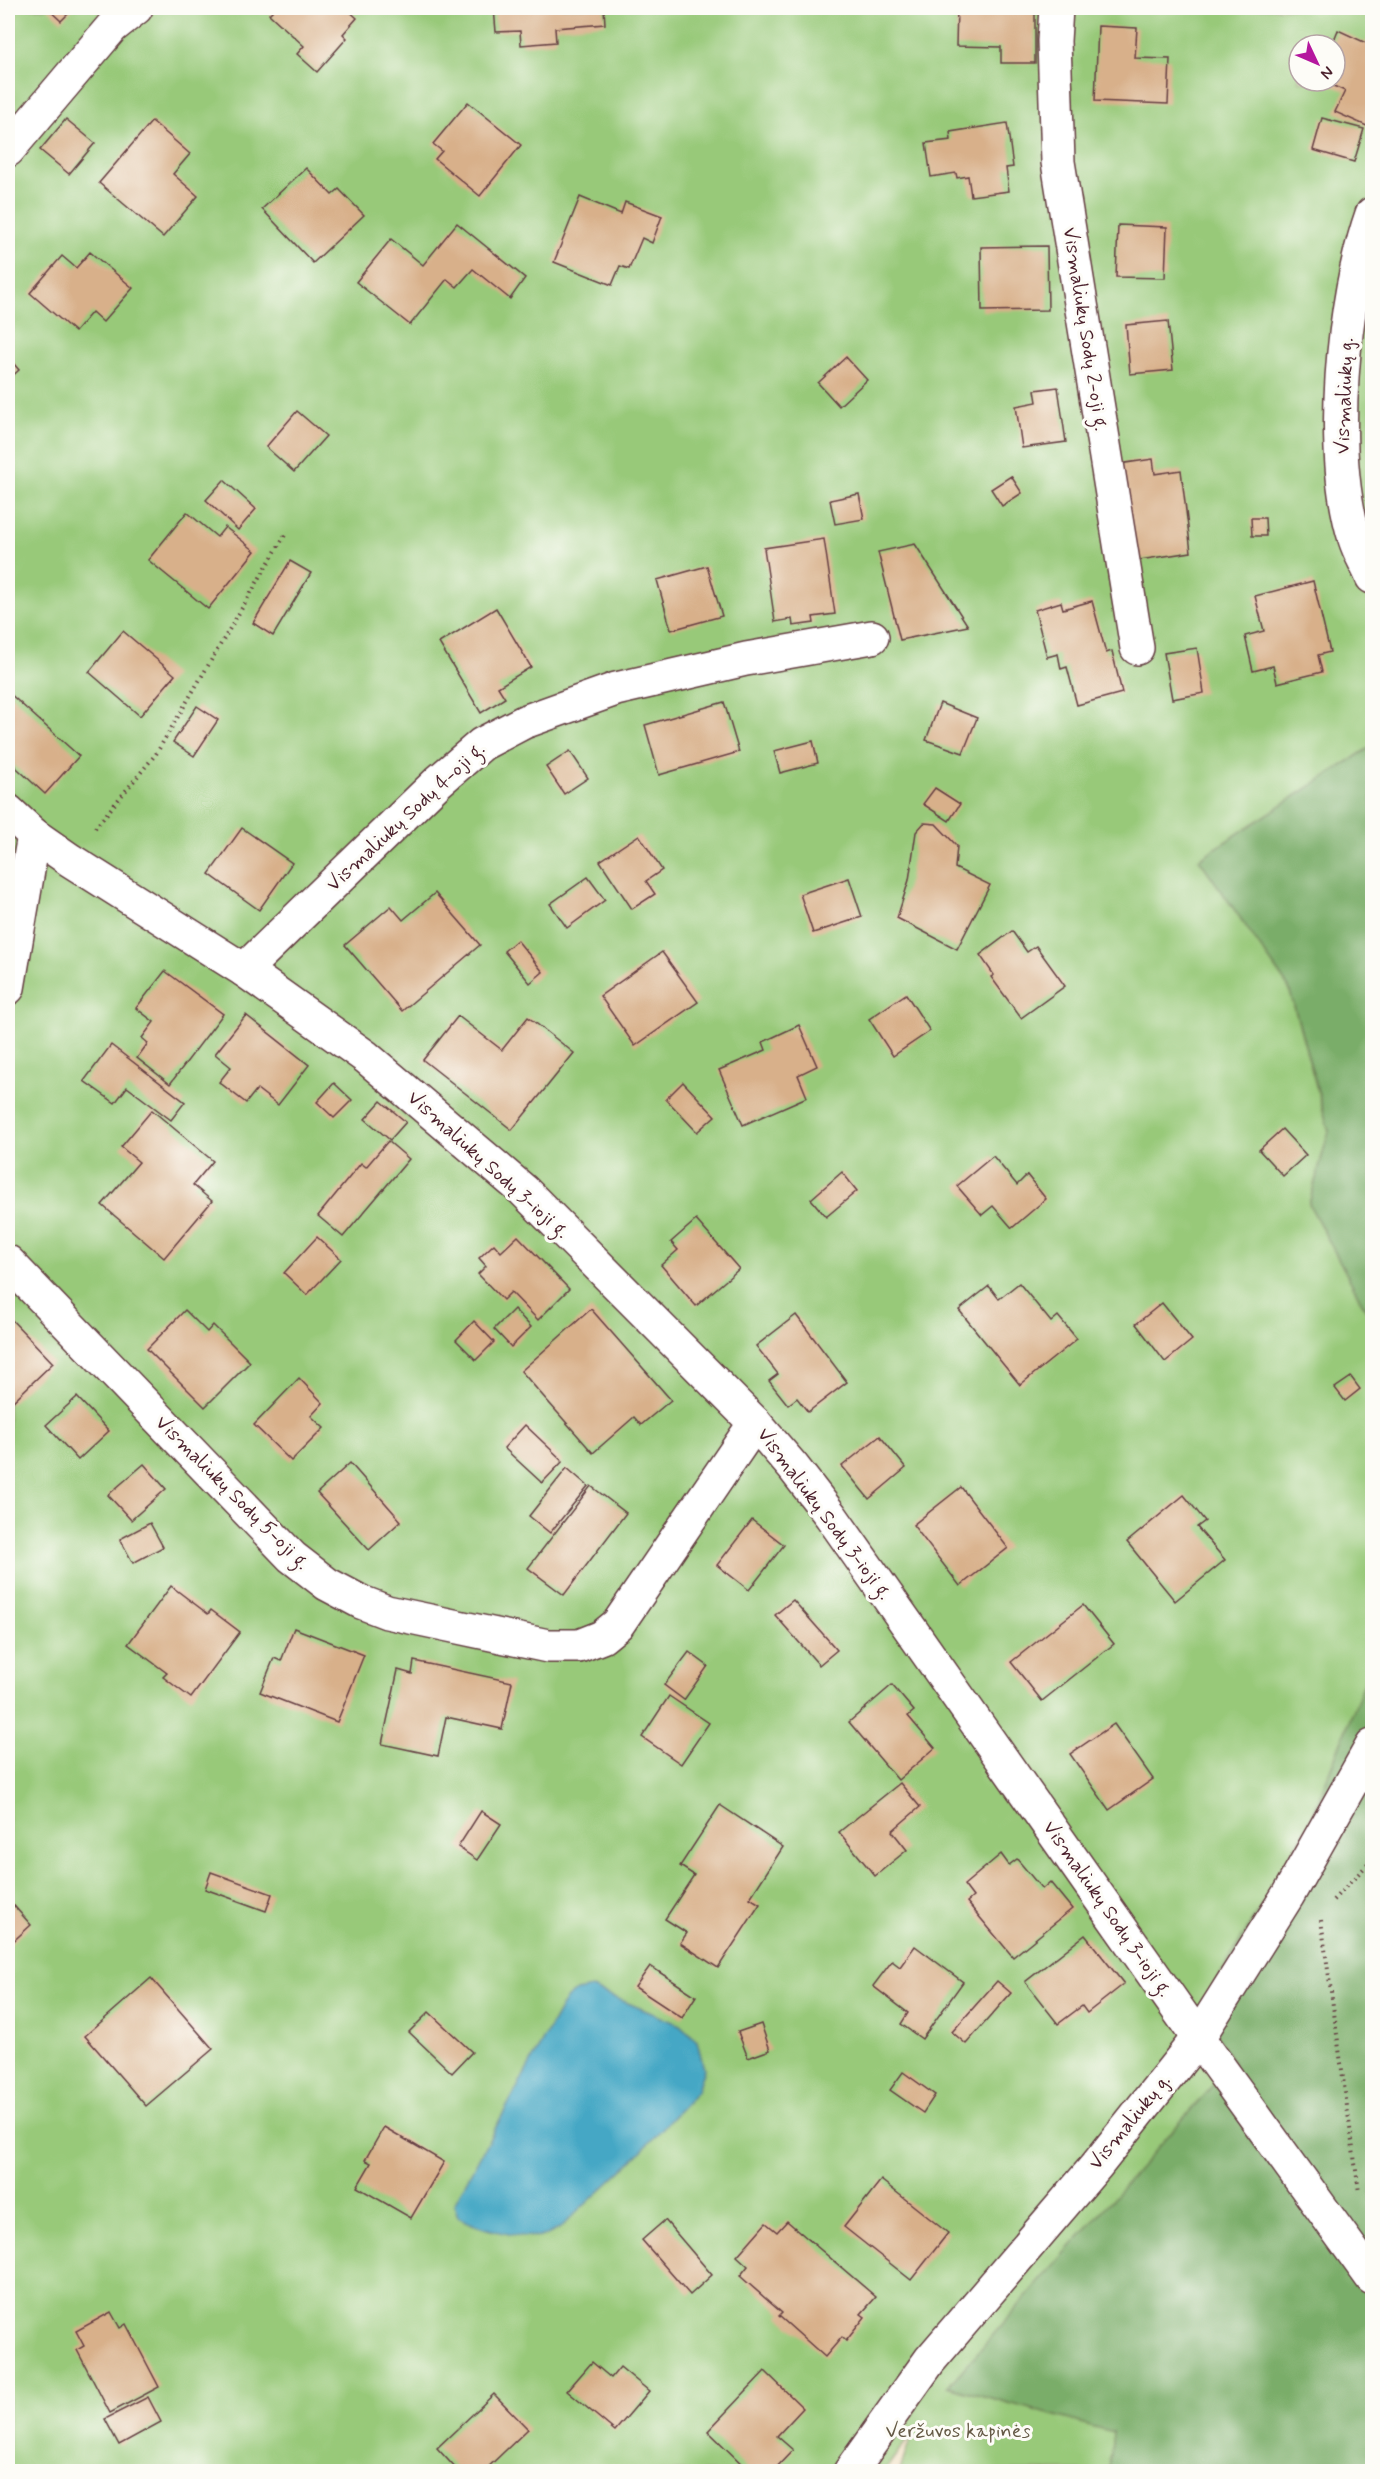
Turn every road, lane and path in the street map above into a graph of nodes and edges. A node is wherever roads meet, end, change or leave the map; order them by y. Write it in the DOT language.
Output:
graph roads {
  1 [pos="136,8"];
  2 [pos="1056,8"];
  3 [pos="8,150"];
  4 [pos="1372,214"];
  5 [pos="285,535"];
  6 [pos="1372,577"];
  7 [pos="872,637"];
  8 [pos="1137,648"];
  9 [pos="8,811"];
  10 [pos="34,835"];
  11 [pos="70,860"];
  12 [pos="244,970"];
  13 [pos="8,988"];
  14 [pos="8,1262"];
  15 [pos="755,1424"];
  16 [pos="1372,1746"];
  17 [pos="1320,1914"];
  18 [pos="1198,2038"];
  19 [pos="1360,2194"];
  20 [pos="1372,2278"];
  21 [pos="850,2472"];
  1 -- 3 [label="street"];
  2 -- 8 [label="street, Vismaliukų Sodų 2-oji g."];
  4 -- 6 [label="street, Vismaliukų g."];
  5 -- 11 [label="path"];
  7 -- 12 [label="street, Vismaliukų Sodų 4-oji g."];
  9 -- 10 [label="street, Vismaliukų Sodų 3-ioji g."];
  10 -- 11 [label="street, Vismaliukų Sodų 3-ioji g."];
  10 -- 13 [label="street"];
  11 -- 12 [label="street, Vismaliukų Sodų 3-ioji g."];
  12 -- 15 [label="street, Vismaliukų Sodų 3-ioji g."];
  14 -- 15 [label="street, Vismaliukų Sodų 5-oji g."];
  15 -- 18 [label="street, Vismaliukų Sodų 3-ioji g."];
  16 -- 18 [label="street, Vismaliukų g."];
  17 -- 19 [label="path"];
  18 -- 20 [label="street, Vismaliukų Sodų 3-ioji g."];
  18 -- 21 [label="street, Vismaliukų g."];
}
